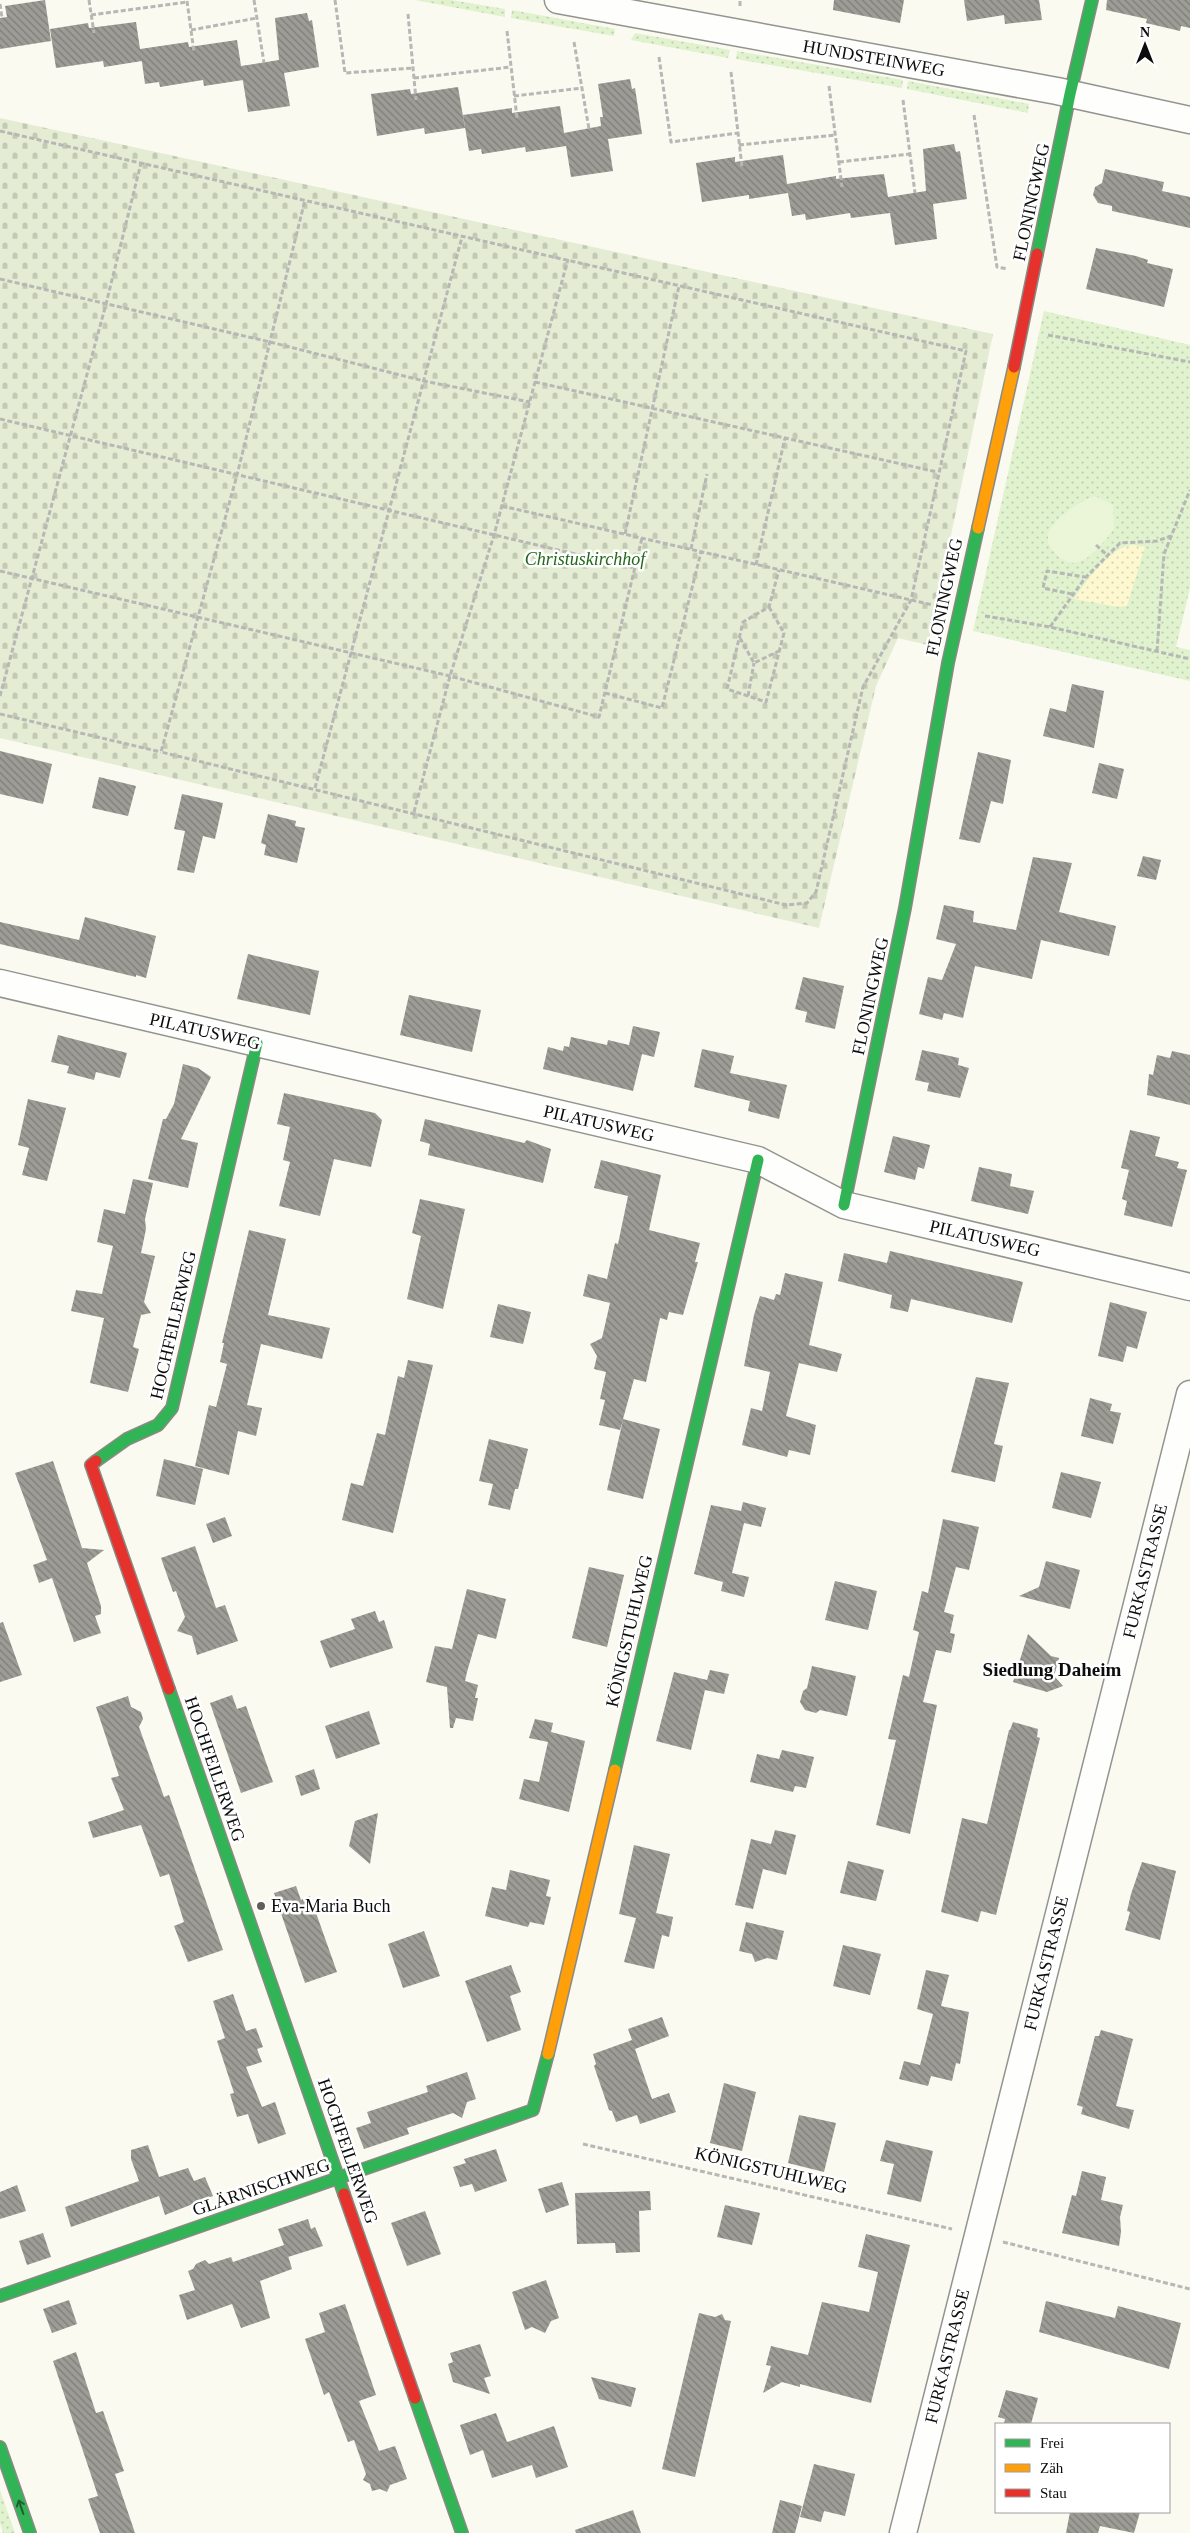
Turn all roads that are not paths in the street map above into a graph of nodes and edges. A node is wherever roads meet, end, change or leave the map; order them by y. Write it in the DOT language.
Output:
graph roads {
  1 [pos="558,0"];
  2 [pos="1092,0"];
  3 [pos="1070,94"];
  4 [pos="1190,120"];
  5 [pos="0,983"];
  6 [pos="257,1043"];
  7 [pos="758,1160"];
  8 [pos="844,1205"];
  9 [pos="1190,1287"];
  10 [pos="1190,1394"];
  11 [pos="533,2110"];
  12 [pos="339,2178"];
  13 [pos="0,2296"];
  14 [pos="0,2447"];
  15 [pos="30,2533"];
  16 [pos="462,2533"];
  17 [pos="903,2533"];
  1 -- 3 [label="street, HUNDSTEINWEG"];
  2 -- 3 [label="street, FLONINGWEG"];
  3 -- 4 [label="street, HUNDSTEINWEG"];
  3 -- 8 [label="street, FLONINGWEG"];
  5 -- 6 [label="street, PILATUSWEG"];
  6 -- 7 [label="street, PILATUSWEG"];
  6 -- 12 [label="street, HOCHFEILERWEG"];
  7 -- 8 [label="street, PILATUSWEG"];
  7 -- 11 [label="street, KÖNIGSTUHLWEG"];
  8 -- 9 [label="street, PILATUSWEG"];
  10 -- 17 [label="street, FURKASTRASSE"];
  11 -- 12 [label="street, GLÄRNISCHWEG"];
  12 -- 13 [label="street, GLÄRNISCHWEG"];
  12 -- 16 [label="street, HOCHFEILERWEG"];
  15 -- 14 [label="street, one-way"];
}
